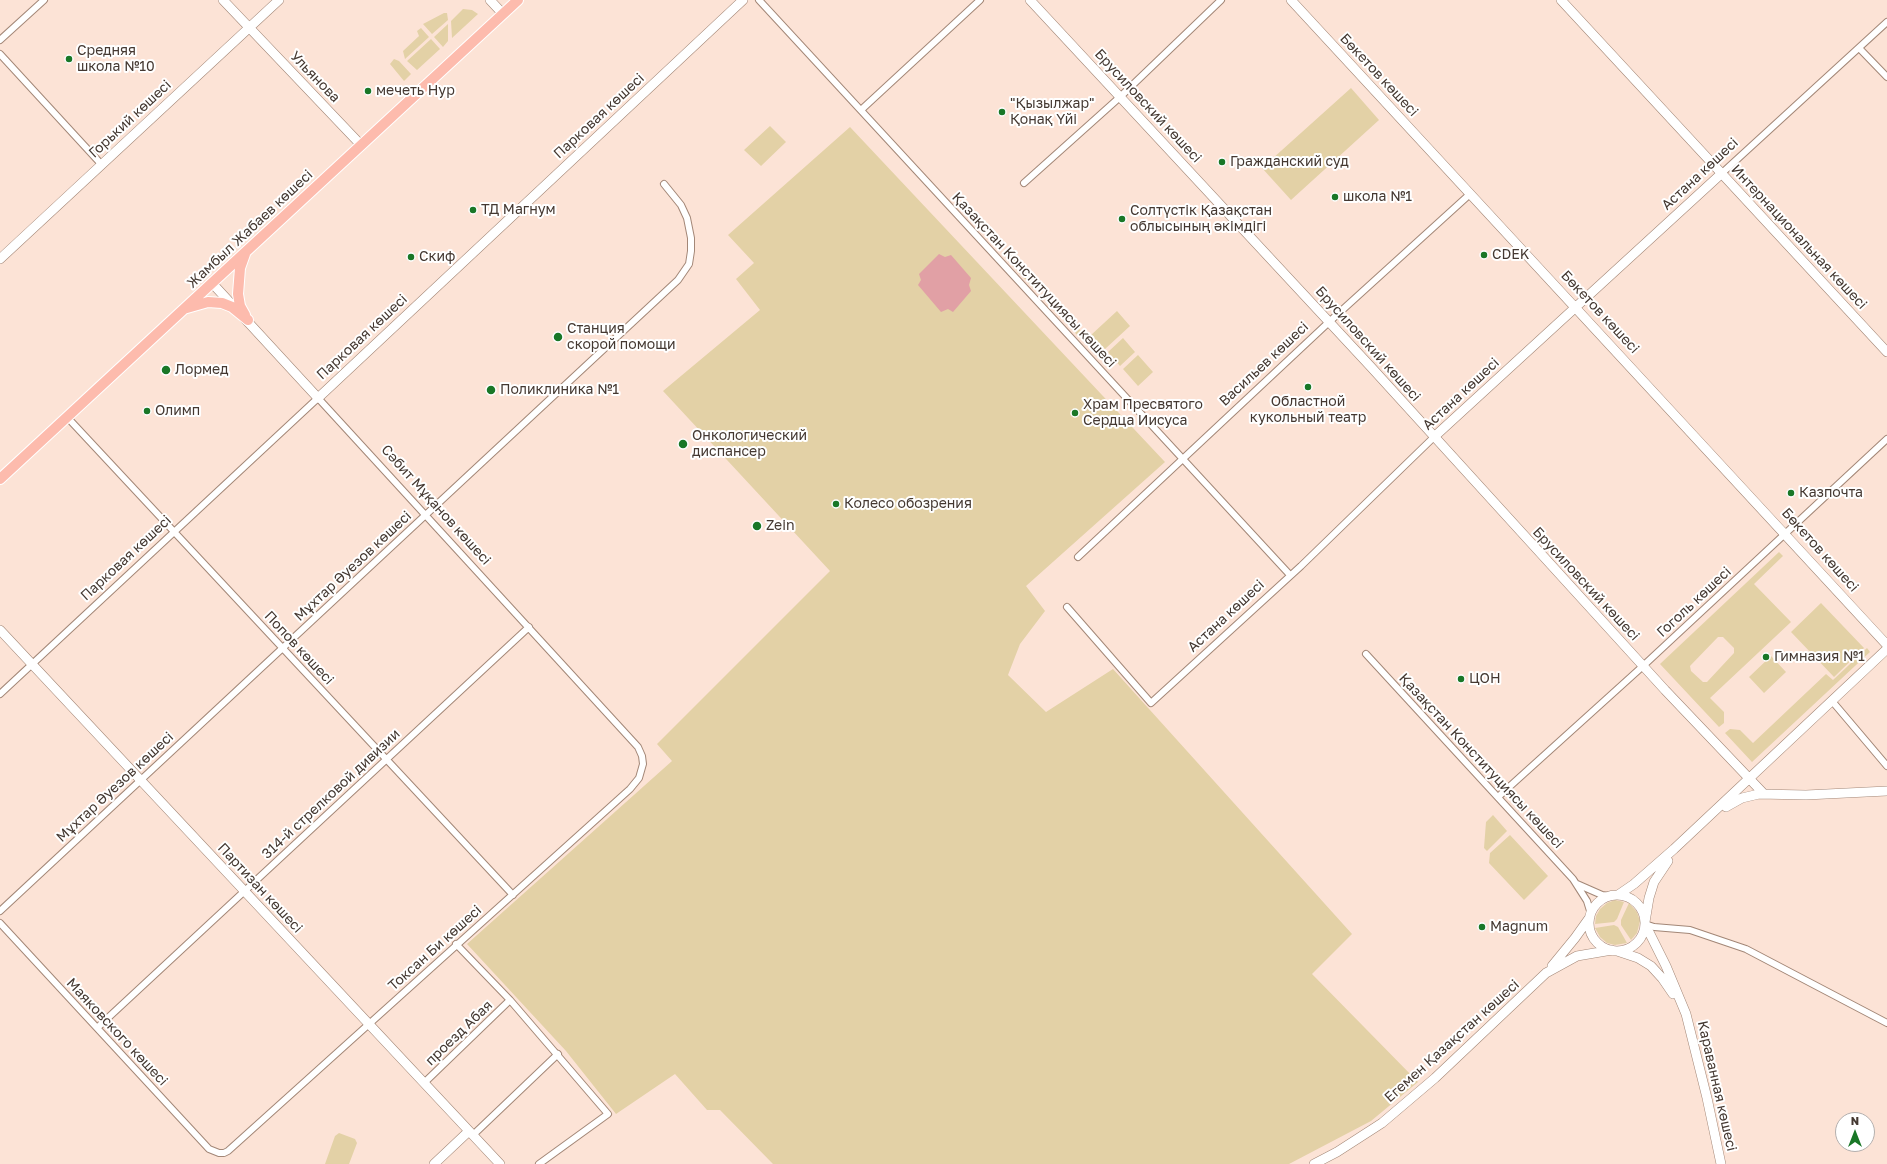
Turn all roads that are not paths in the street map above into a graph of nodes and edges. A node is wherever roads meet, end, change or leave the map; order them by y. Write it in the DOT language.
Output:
graph roads {
  1 [pos="44,0"];
  2 [pos="223,0"];
  3 [pos="279,0"];
  4 [pos="490,0"];
  5 [pos="518,0"];
  6 [pos="743,0"];
  7 [pos="760,0"];
  8 [pos="980,0"];
  9 [pos="1030,0"];
  10 [pos="1221,0"];
  11 [pos="1291,0"];
  12 [pos="1561,0"];
  13 [pos="503,14"];
  14 [pos="1887,22"];
  15 [pos="249,28"];
  16 [pos="0,40"];
  17 [pos="1859,48"];
  18 [pos="0,54"];
  19 [pos="1887,77"];
  20 [pos="1120,97"];
  21 [pos="861,110"];
  22 [pos="361,145"];
  23 [pos="102,165"];
  24 [pos="1721,174"];
  25 [pos="1024,182"];
  26 [pos="664,184"];
  27 [pos="1470,194"];
  28 [pos="247,250"];
  29 [pos="0,259"];
  30 [pos="212,283"];
  31 [pos="1576,308"];
  32 [pos="179,313"];
  33 [pos="248,320"];
  34 [pos="1329,322"];
  35 [pos="1887,352"];
  36 [pos="318,398"];
  37 [pos="67,417"];
  38 [pos="1434,437"];
  39 [pos="1887,439"];
  40 [pos="1183,459"];
  41 [pos="0,479"];
  42 [pos="425,515"];
  43 [pos="174,532"];
  44 [pos="1785,533"];
  45 [pos="1078,557"];
  46 [pos="1290,575"];
  47 [pos="1067,607"];
  48 [pos="529,627"];
  49 [pos="0,630"];
  50 [pos="1887,644"];
  51 [pos="282,648"];
  52 [pos="1887,649"];
  53 [pos="1366,654"];
  54 [pos="32,665"];
  55 [pos="1643,666"];
  56 [pos="0,694"];
  57 [pos="1832,701"];
  58 [pos="638,747"];
  59 [pos="386,759"];
  60 [pos="1763,766"];
  61 [pos="1887,766"];
  62 [pos="1750,779"];
  63 [pos="140,780"];
  64 [pos="1887,791"];
  65 [pos="1763,793"];
  66 [pos="1498,797"];
  67 [pos="1719,813"];
  68 [pos="1577,884"];
  69 [pos="244,891"];
  70 [pos="512,895"];
  71 [pos="1614,896"];
  72 [pos="0,911"];
  73 [pos="1591,914"];
  74 [pos="0,923"];
  75 [pos="1645,923"];
  76 [pos="456,944"];
  77 [pos="1613,950"];
  78 [pos="1546,973"];
  79 [pos="510,1000"];
  80 [pos="1686,1014"];
  81 [pos="1887,1023"];
  82 [pos="369,1024"];
  83 [pos="97,1028"];
  84 [pos="558,1054"];
  85 [pos="424,1083"];
  86 [pos="471,1133"];
  87 [pos="219,1153"];
  88 [pos="434,1164"];
  89 [pos="500,1164"];
  90 [pos="539,1164"];
  91 [pos="1314,1164"];
  92 [pos="1721,1164"];
  1 -- 16 [label="street"];
  2 -- 15 [label="main road, Ульянова"];
  3 -- 15 [label="main road, Горький көшесі"];
  4 -- 13 [label="main road"];
  5 -- 13 [label="main road, Жамбыл Жабаев көшесі"];
  6 -- 36 [label="main road, Парковая көшесі"];
  7 -- 21 [label="street, Қазақстан Конституциясы көшесі"];
  8 -- 21 [label="street"];
  9 -- 20 [label="main road, Брусиловский көшесі"];
  10 -- 20 [label="street"];
  11 -- 27 [label="main road, Бөкетов көшесі"];
  12 -- 24 [label="main road, Интернациональная көшесі"];
  13 -- 22 [label="main road, Жамбыл Жабаев көшесі"];
  14 -- 17 [label="street, Астана көшесі"];
  15 -- 22 [label="main road, Ульянова"];
  15 -- 23 [label="main road, Горький көшесі"];
  17 -- 19 [label="street"];
  17 -- 24 [label="street, Астана көшесі"];
  18 -- 23 [label="street"];
  20 -- 25 [label="street"];
  20 -- 34 [label="main road, Брусиловский көшесі"];
  21 -- 40 [label="street, Қазақстан Конституциясы көшесі"];
  22 -- 28 [label="main road, Жамбыл Жабаев көшесі"];
  23 -- 29 [label="main road, Горький көшесі"];
  24 -- 31 [label="main road, Астана көшесі"];
  24 -- 35 [label="main road, Интернациональная көшесі"];
  26 -- 42 [label="street, Мұхтар Әуезов көшесі"];
  27 -- 31 [label="main road, Бөкетов көшесі"];
  27 -- 34 [label="street, Васильев көшесі"];
  28 -- 30 [label="main road, Жамбыл Жабаев көшесі"];
  28 -- 33 [label="main road"];
  30 -- 32 [label="main road, Жамбыл Жабаев көшесі"];
  30 -- 33 [label="main road, Сәбит Мұқанов көшесі"];
  31 -- 38 [label="main road, Астана көшесі"];
  31 -- 44 [label="main road, Бөкетов көшесі"];
  32 -- 33 [label="main road"];
  32 -- 37 [label="main road, Жамбыл Жабаев көшесі"];
  33 -- 36 [label="main road, Сәбит Мұқанов көшесі"];
  34 -- 38 [label="main road, Брусиловский көшесі"];
  34 -- 40 [label="street, Васильев көшесі"];
  36 -- 42 [label="street, Сәбит Мұқанов көшесі"];
  36 -- 43 [label="street, Парковая көшесі"];
  37 -- 41 [label="main road, Жамбыл Жабаев көшесі"];
  37 -- 43 [label="street, Попов көшесі"];
  38 -- 46 [label="street, Астана көшесі"];
  38 -- 55 [label="main road, Брусиловский көшесі"];
  39 -- 44 [label="street, Гоголь көшесі"];
  40 -- 45 [label="street, Васильев көшесі"];
  40 -- 46 [label="street, Қазақстан Конституциясы көшесі"];
  42 -- 48 [label="street, Сәбит Мұқанов көшесі"];
  42 -- 51 [label="street, Мұхтар Әуезов көшесі"];
  43 -- 51 [label="street, Попов көшесі"];
  43 -- 54 [label="street, Парковая көшесі"];
  44 -- 50 [label="main road, Бөкетов көшесі"];
  44 -- 55 [label="street, Гоголь көшесі"];
  46 -- 47 [label="street, Астана көшесі"];
  48 -- 58 [label="street, Сәбит Мұқанов көшесі"];
  48 -- 59 [label="street, 314-й стрелковой дивизии"];
  49 -- 54 [label="main road, Партизан көшесі"];
  51 -- 59 [label="street, Попов көшесі"];
  51 -- 63 [label="street, Мұхтар Әуезов көшесі"];
  52 -- 57 [label="main road"];
  53 -- 66 [label="street, Қазақстан Конституциясы көшесі"];
  54 -- 56 [label="street, Парковая көшесі"];
  54 -- 63 [label="main road, Партизан көшесі"];
  55 -- 62 [label="main road, Брусиловский көшесі"];
  55 -- 66 [label="street, Гоголь көшесі"];
  57 -- 60 [label="main road"];
  57 -- 61 [label="street"];
  58 -- 70 [label="street, Токсан Би көшесі"];
  59 -- 69 [label="street, 314-й стрелковой дивизии"];
  59 -- 70 [label="street, Попов көшесі"];
  60 -- 62 [label="main road"];
  60 -- 65 [label="main road"];
  62 -- 65 [label="main road, Брусиловский көшесі"];
  62 -- 67 [label="main road"];
  62 -- 71 [label="main road"];
  63 -- 69 [label="main road, Партизан көшесі"];
  63 -- 72 [label="street, Мұхтар Әуезов көшесі"];
  64 -- 65 [label="main road"];
  65 -- 67 [label="main road"];
  66 -- 68 [label="street, Қазақстан Конституциясы көшесі"];
  67 -- 75 [label="main road"];
  68 -- 71 [label="street, Қазақстан Конституциясы көшесі"];
  68 -- 73 [label="street, Қазақстан Конституциясы көшесі"];
  69 -- 82 [label="main road, Партизан көшесі"];
  69 -- 83 [label="street, 314-й стрелковой дивизии"];
  70 -- 76 [label="street, Токсан Би көшесі"];
  71 -- 73 [label="main road"];
  71 -- 75 [label="main road"];
  73 -- 77 [label="main road"];
  73 -- 78 [label="main road"];
  74 -- 83 [label="street, Маяковского көшесі"];
  75 -- 77 [label="main road"];
  75 -- 80 [label="main road, Караванная көшесі"];
  75 -- 81 [label="street"];
  76 -- 79 [label="street"];
  76 -- 82 [label="street, Токсан Би көшесі"];
  77 -- 78 [label="main road, Егемен Қазақстан көшесі"];
  77 -- 80 [label="main road, Караванная көшесі"];
  78 -- 91 [label="main road, Егемен Қазақстан көшесі"];
  79 -- 84 [label="street"];
  79 -- 85 [label="street, проезд Абая"];
  80 -- 92 [label="main road, Караванная көшесі"];
  82 -- 85 [label="main road, Партизан көшесі"];
  82 -- 87 [label="street, Токсан Би көшесі"];
  83 -- 87 [label="street, Маяковского көшесі"];
  84 -- 86 [label="street"];
  84 -- 90 [label="street"];
  85 -- 86 [label="main road, Партизан көшесі"];
  86 -- 88 [label="main road"];
  86 -- 89 [label="main road, Партизан көшесі"];
}
